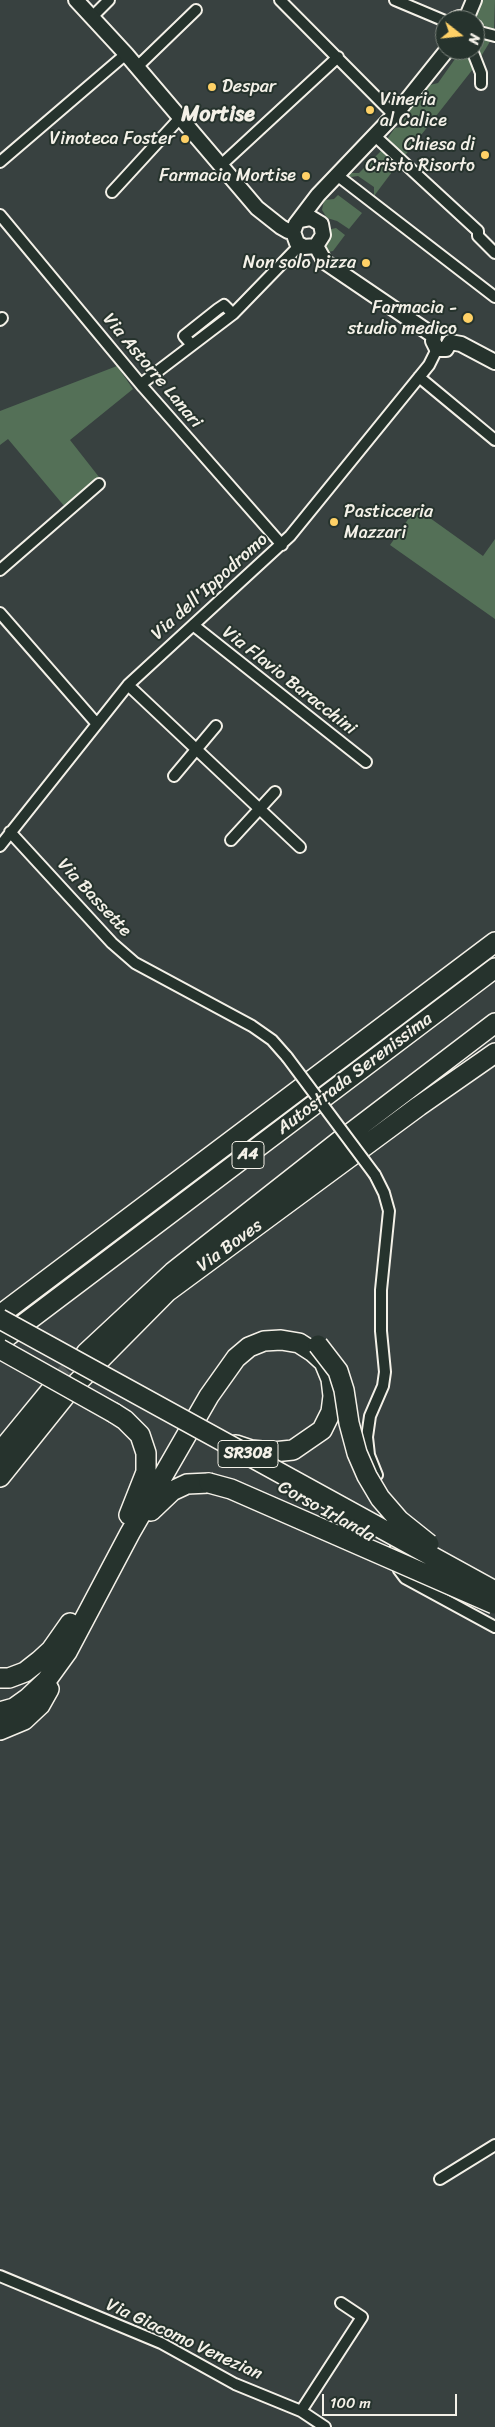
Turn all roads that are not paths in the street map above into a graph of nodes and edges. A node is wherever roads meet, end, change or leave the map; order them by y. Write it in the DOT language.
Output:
graph roads {
  1 [pos="76,0"];
  2 [pos="109,0"];
  3 [pos="280,0"];
  4 [pos="395,0"];
  5 [pos="196,10"];
  6 [pos="92,17"];
  7 [pos="435,18"];
  8 [pos="126,54"];
  9 [pos="338,57"];
  10 [pos="439,60"];
  11 [pos="476,60"];
  12 [pos="137,68"];
  13 [pos="481,84"];
  14 [pos="395,116"];
  15 [pos="180,118"];
  16 [pos="376,137"];
  17 [pos="0,162"];
  18 [pos="220,166"];
  19 [pos="338,176"];
  20 [pos="112,192"];
  21 [pos="0,215"];
  22 [pos="303,223"];
  23 [pos="300,245"];
  24 [pos="316,246"];
  25 [pos="495,253"];
  26 [pos="495,297"];
  27 [pos="441,342"];
  28 [pos="495,362"];
  29 [pos="420,377"];
  30 [pos="141,384"];
  31 [pos="495,440"];
  32 [pos="98,484"];
  33 [pos="282,545"];
  34 [pos="0,570"];
  35 [pos="0,613"];
  36 [pos="193,625"];
  37 [pos="128,685"];
  38 [pos="97,724"];
  39 [pos="216,726"];
  40 [pos="196,750"];
  41 [pos="366,762"];
  42 [pos="174,776"];
  43 [pos="275,792"];
  44 [pos="260,808"];
  45 [pos="10,832"];
  46 [pos="231,840"];
  47 [pos="0,846"];
  48 [pos="300,847"];
  49 [pos="495,942"];
  50 [pos="495,968"];
  51 [pos="495,1024"];
  52 [pos="495,1053"];
  53 [pos="0,1314"];
  54 [pos="0,1319"];
  55 [pos="0,1332"];
  56 [pos="0,1342"];
  57 [pos="0,1348"];
  58 [pos="316,1348"];
  59 [pos="86,1352"];
  60 [pos="45,1419"];
  61 [pos="0,1435"];
  62 [pos="223,1441"];
  63 [pos="0,1452"];
  64 [pos="0,1477"];
  65 [pos="0,1488"];
  66 [pos="110,1562"];
  67 [pos="476,1580"];
  68 [pos="494,1600"];
  69 [pos="495,1627"];
  70 [pos="66,1631"];
  71 [pos="67,1652"];
  72 [pos="0,1678"];
  73 [pos="0,1706"];
  74 [pos="0,1712"];
  75 [pos="0,1730"];
  76 [pos="495,2145"];
  77 [pos="440,2179"];
  78 [pos="0,2276"];
  79 [pos="341,2303"];
  80 [pos="301,2410"];
  81 [pos="325,2427"];
  1 -- 6 [label="street"];
  2 -- 6 [label="street"];
  3 -- 9 [label="street"];
  4 -- 7 [label="street"];
  5 -- 12 [label="street"];
  6 -- 8 [label="street"];
  8 -- 12 [label="street"];
  8 -- 17 [label="street"];
  9 -- 14 [label="street"];
  9 -- 18 [label="street"];
  10 -- 14 [label="street"];
  11 -- 13 [label="street"];
  12 -- 15 [label="street"];
  14 -- 16 [label="street"];
  15 -- 18 [label="street"];
  15 -- 20 [label="street"];
  16 -- 19 [label="street"];
  16 -- 25 [label="street"];
  18 -- 22 [label="street"];
  19 -- 22 [label="street"];
  19 -- 26 [label="street"];
  21 -- 30 [label="street, Via Astorre Lanari"];
  22 -- 23 [label="street"];
  22 -- 24 [label="street"];
  23 -- 24 [label="street"];
  23 -- 30 [label="street"];
  24 -- 27 [label="street"];
  27 -- 28 [label="street"];
  27 -- 29 [label="street, Via dell'Ippodromo"];
  29 -- 31 [label="street"];
  29 -- 33 [label="street, Via dell'Ippodromo"];
  30 -- 33 [label="street, Via Astorre Lanari"];
  32 -- 34 [label="street"];
  33 -- 36 [label="street, Via dell'Ippodromo"];
  35 -- 38 [label="street"];
  36 -- 37 [label="street, Via dell'Ippodromo"];
  36 -- 41 [label="street, Via Flavio Baracchini"];
  37 -- 38 [label="street, Via dell'Ippodromo"];
  37 -- 40 [label="street"];
  38 -- 45 [label="street, Via dell'Ippodromo"];
  39 -- 40 [label="street"];
  40 -- 42 [label="street"];
  40 -- 44 [label="street"];
  43 -- 44 [label="street"];
  44 -- 46 [label="street"];
  44 -- 48 [label="street"];
  45 -- 47 [label="street, Via dell'Ippodromo"];
  45 -- 69 [label="street, Via Bassette, bridge"];
  49 -- 53 [label="highway, Autostrada Serenissima / A4"];
  50 -- 56 [label="highway, Autostrada Serenissima / A4"];
  51 -- 59 [label="highway, Via Boves"];
  52 -- 60 [label="highway, Via Boves"];
  54 -- 62 [label="highway, Corso Irlanda / SR308, bridge"];
  55 -- 68 [label="highway, Corso Irlanda / SR308, bridge"];
  57 -- 66 [label="highway, bridge"];
  58 -- 62 [label="highway, bridge"];
  58 -- 66 [label="highway"];
  58 -- 67 [label="highway, bridge"];
  60 -- 64 [label="highway, Via Boves"];
  60 -- 65 [label="highway"];
  61 -- 63 [label="highway"];
  62 -- 67 [label="highway, Corso Irlanda / SR308, bridge"];
  66 -- 68 [label="highway, bridge"];
  66 -- 70 [label="highway"];
  66 -- 71 [label="highway"];
  67 -- 68 [label="highway, Corso Irlanda / SR308, bridge"];
  70 -- 72 [label="highway"];
  70 -- 73 [label="highway"];
  71 -- 74 [label="highway"];
  71 -- 75 [label="highway"];
  76 -- 77 [label="street"];
  78 -- 80 [label="street, Via Giacomo Venezian"];
  79 -- 80 [label="street"];
  80 -- 81 [label="street, Via Giacomo Venezian"];
}
